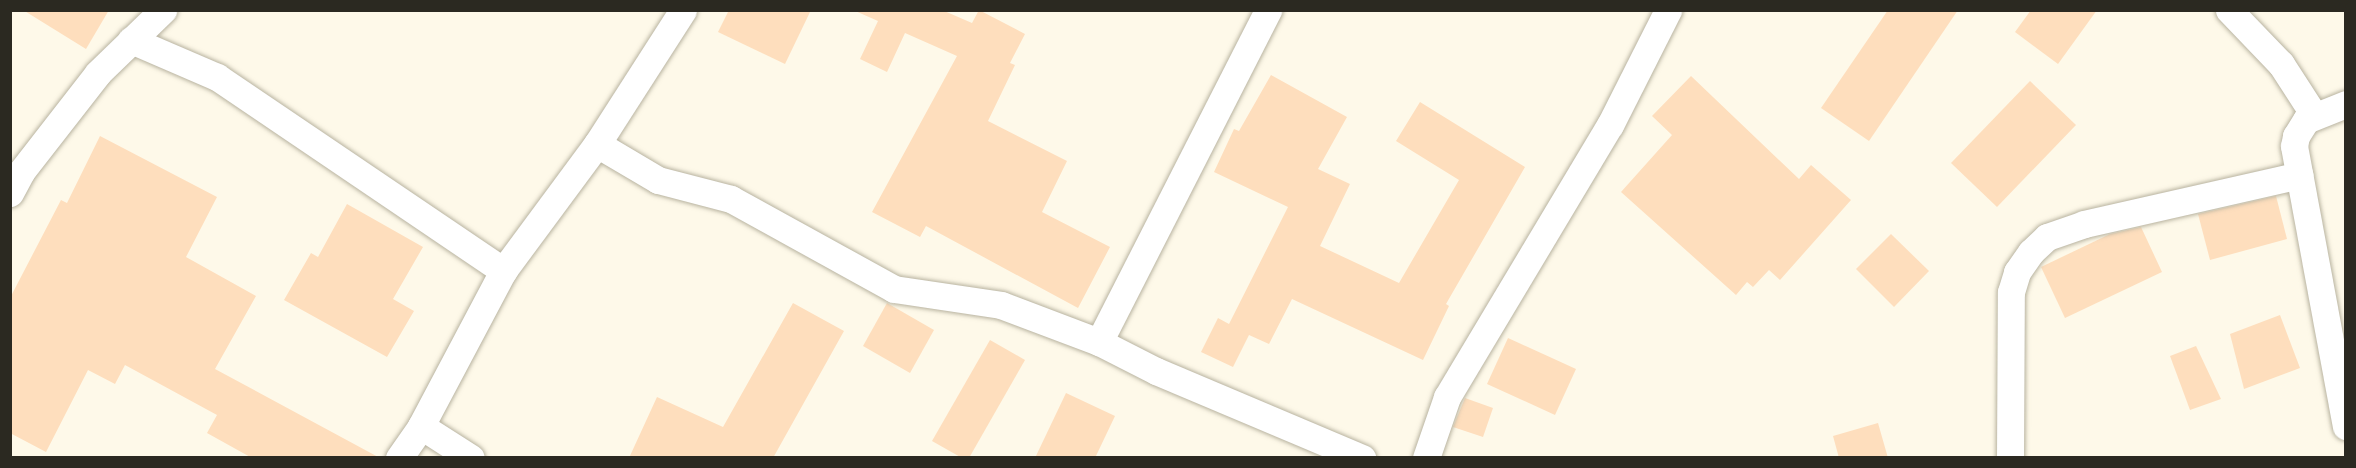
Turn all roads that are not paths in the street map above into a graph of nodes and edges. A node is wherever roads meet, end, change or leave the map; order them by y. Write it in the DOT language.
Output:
graph roads {
  1 [pos="164,10"];
  2 [pos="683,10"];
  3 [pos="1268,10"];
  4 [pos="1668,10"];
  5 [pos="2229,10"];
  6 [pos="131,40"];
  7 [pos="2346,104"];
  8 [pos="2314,115"];
  9 [pos="597,144"];
  10 [pos="2299,175"];
  11 [pos="10,193"];
  12 [pos="503,271"];
  13 [pos="1099,342"];
  14 [pos="421,426"];
  15 [pos="2346,426"];
  16 [pos="399,458"];
  17 [pos="471,458"];
  18 [pos="1362,458"];
  19 [pos="1426,458"];
  20 [pos="2010,458"];
  1 -- 6 [label="street"];
  2 -- 9 [label="street"];
  3 -- 13 [label="street"];
  4 -- 19 [label="street"];
  5 -- 8 [label="street"];
  6 -- 11 [label="street"];
  6 -- 12 [label="street"];
  7 -- 8 [label="street"];
  8 -- 10 [label="street"];
  9 -- 12 [label="street"];
  9 -- 13 [label="street"];
  10 -- 15 [label="street"];
  10 -- 20 [label="street"];
  12 -- 14 [label="street"];
  13 -- 18 [label="street"];
  14 -- 16 [label="street"];
  14 -- 17 [label="street"];
}
